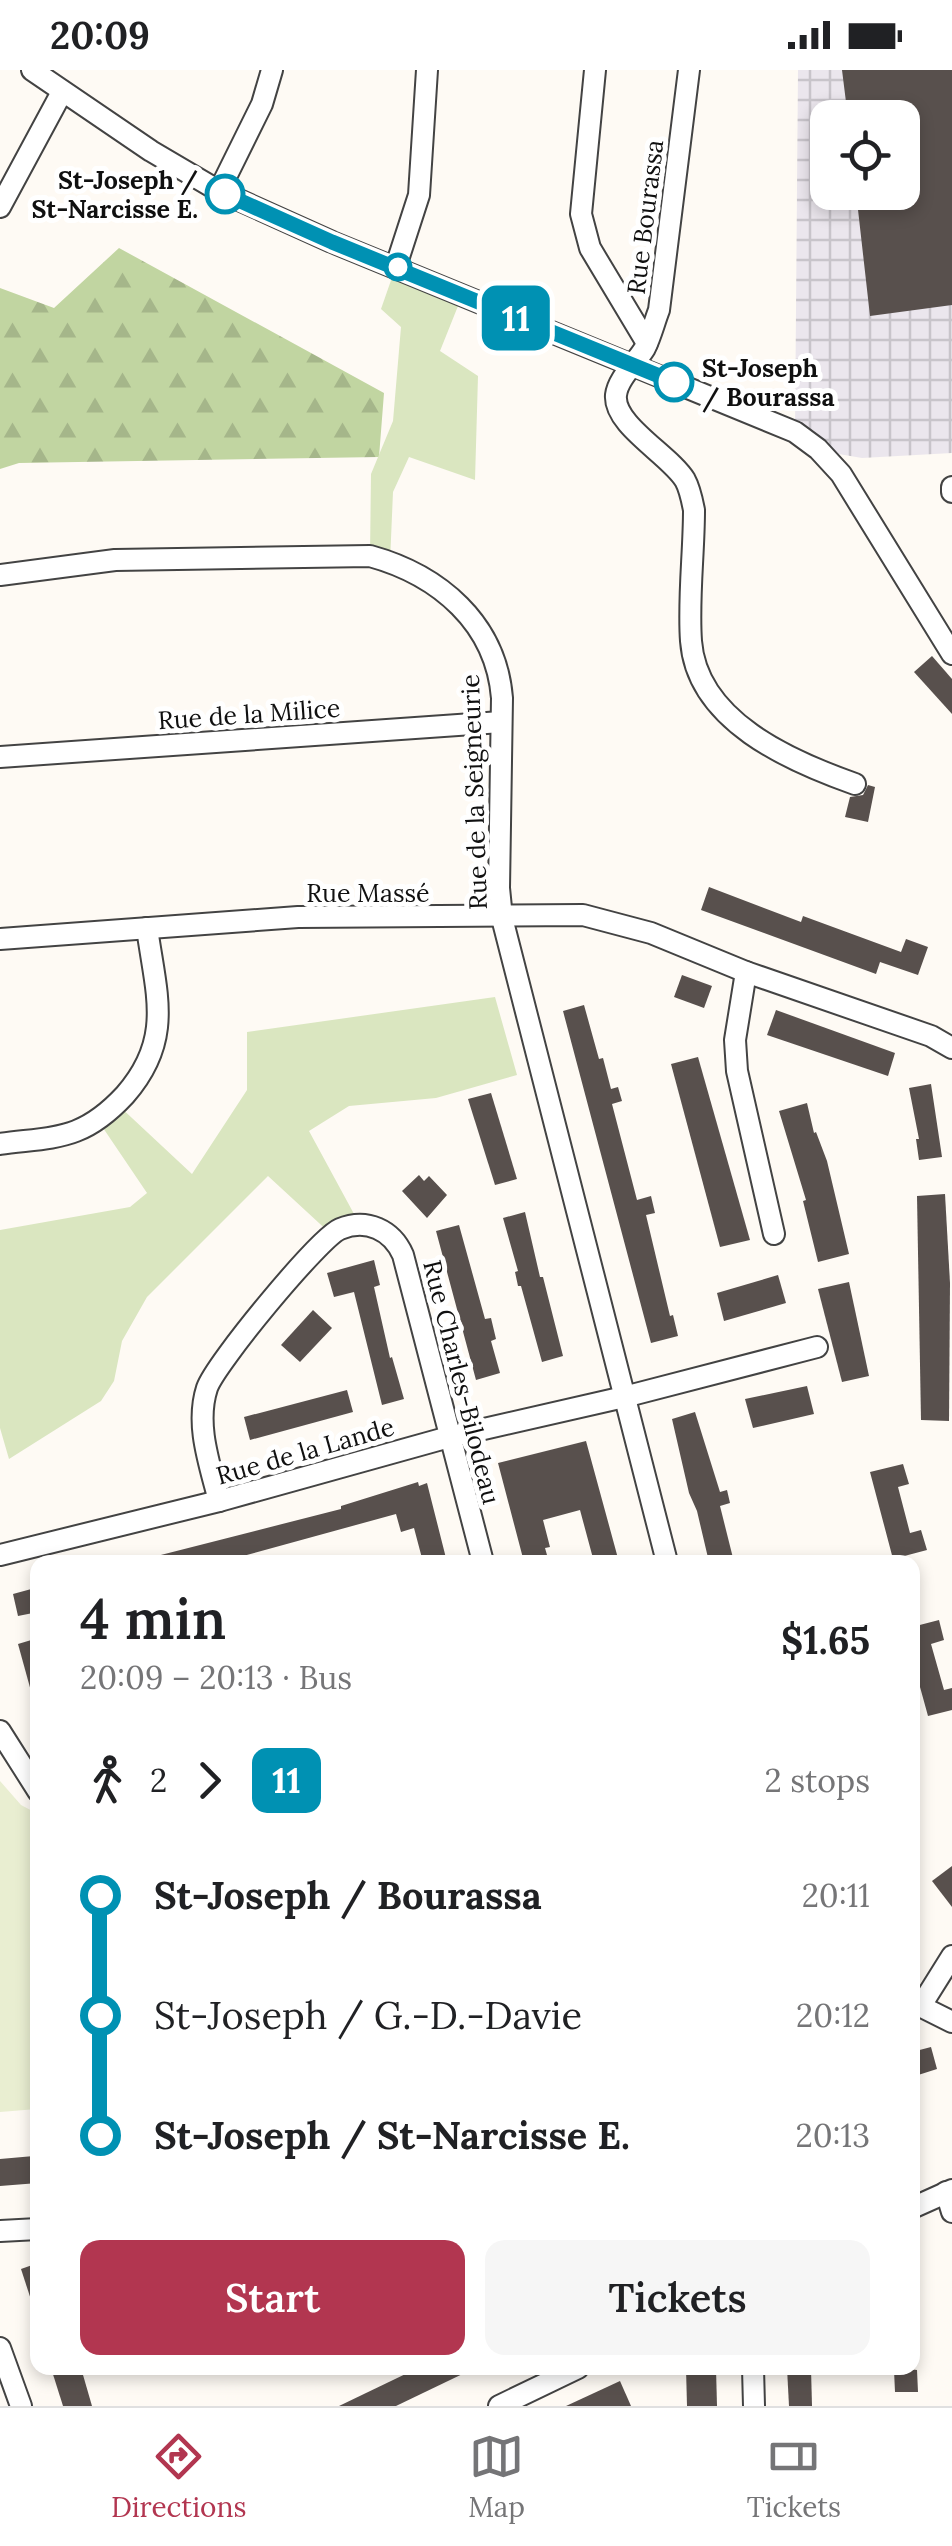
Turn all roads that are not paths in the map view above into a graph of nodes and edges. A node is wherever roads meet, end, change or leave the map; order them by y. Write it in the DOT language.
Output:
graph roads {
  1 [pos="32,70"];
  2 [pos="272,70"];
  3 [pos="427,70"];
  4 [pos="596,70"];
  5 [pos="689,70"];
  6 [pos="62,92"];
  7 [pos="219,191"];
  8 [pos="0,207"];
  9 [pos="396,266"];
  10 [pos="647,344"];
  11 [pos="634,366"];
  12 [pos="0,575"];
  13 [pos="950,641"];
  14 [pos="501,722"];
  15 [pos="0,757"];
  16 [pos="855,784"];
  17 [pos="502,918"];
  18 [pos="147,928"];
  19 [pos="0,939"];
  20 [pos="746,972"];
  21 [pos="952,1048"];
  22 [pos="0,1144"];
  23 [pos="774,1234"];
  24 [pos="817,1347"];
  25 [pos="624,1397"];
  26 [pos="449,1437"];
  27 [pos="219,1501"];
  28 [pos="0,1555"];
  29 [pos="481,1555"];
  30 [pos="665,1555"];
  31 [pos="0,1732"];
  32 [pos="30,1779"];
  33 [pos="952,1956"];
  34 [pos="920,1999"];
  35 [pos="920,2005"];
  36 [pos="952,2022"];
  37 [pos="950,2198"];
  38 [pos="920,2206"];
  39 [pos="30,2229"];
  40 [pos="0,2231"];
  41 [pos="0,2348"];
  42 [pos="569,2375"];
  43 [pos="753,2375"];
  44 [pos="542,2396"];
  45 [pos="20,2406"];
  46 [pos="499,2406"];
  47 [pos="754,2406"];
  1 -- 6 [label="street"];
  2 -- 7 [label="street"];
  3 -- 9 [label="street"];
  4 -- 10 [label="street"];
  5 -- 10 [label="street, Rue Bourassa"];
  6 -- 7 [label="street"];
  6 -- 8 [label="street"];
  7 -- 9 [label="street"];
  9 -- 11 [label="street"];
  10 -- 11 [label="street, Rue Bourassa"];
  11 -- 13 [label="street"];
  11 -- 16 [label="street, Rue Bourassa"];
  12 -- 14 [label="street, Rue de la Seigneurie"];
  14 -- 15 [label="street, Rue de la Milice"];
  14 -- 17 [label="street, Rue de la Seigneurie"];
  17 -- 18 [label="street, Rue Massé"];
  17 -- 20 [label="street, Rue Massé"];
  17 -- 25 [label="street, Rue de la Seigneurie"];
  18 -- 19 [label="street, Rue Massé"];
  18 -- 22 [label="street"];
  20 -- 21 [label="street, Rue Massé"];
  20 -- 23 [label="street"];
  24 -- 25 [label="street, Rue de la Lande"];
  25 -- 26 [label="street, Rue de la Lande"];
  25 -- 30 [label="street, Rue de la Seigneurie"];
  26 -- 27 [label="street, Rue de la Lande"];
  26 -- 27 [label="street, Rue Charles-Bilodeau"];
  26 -- 29 [label="street, Rue Charles-Bilodeau"];
  27 -- 28 [label="street, Rue de la Lande"];
  31 -- 32 [label="street"];
  33 -- 34 [label="street"];
  35 -- 36 [label="street"];
  37 -- 38 [label="street"];
  39 -- 40 [label="street"];
  41 -- 45 [label="street"];
  42 -- 44 [label="street"];
  43 -- 47 [label="street"];
  44 -- 46 [label="street"];
}
